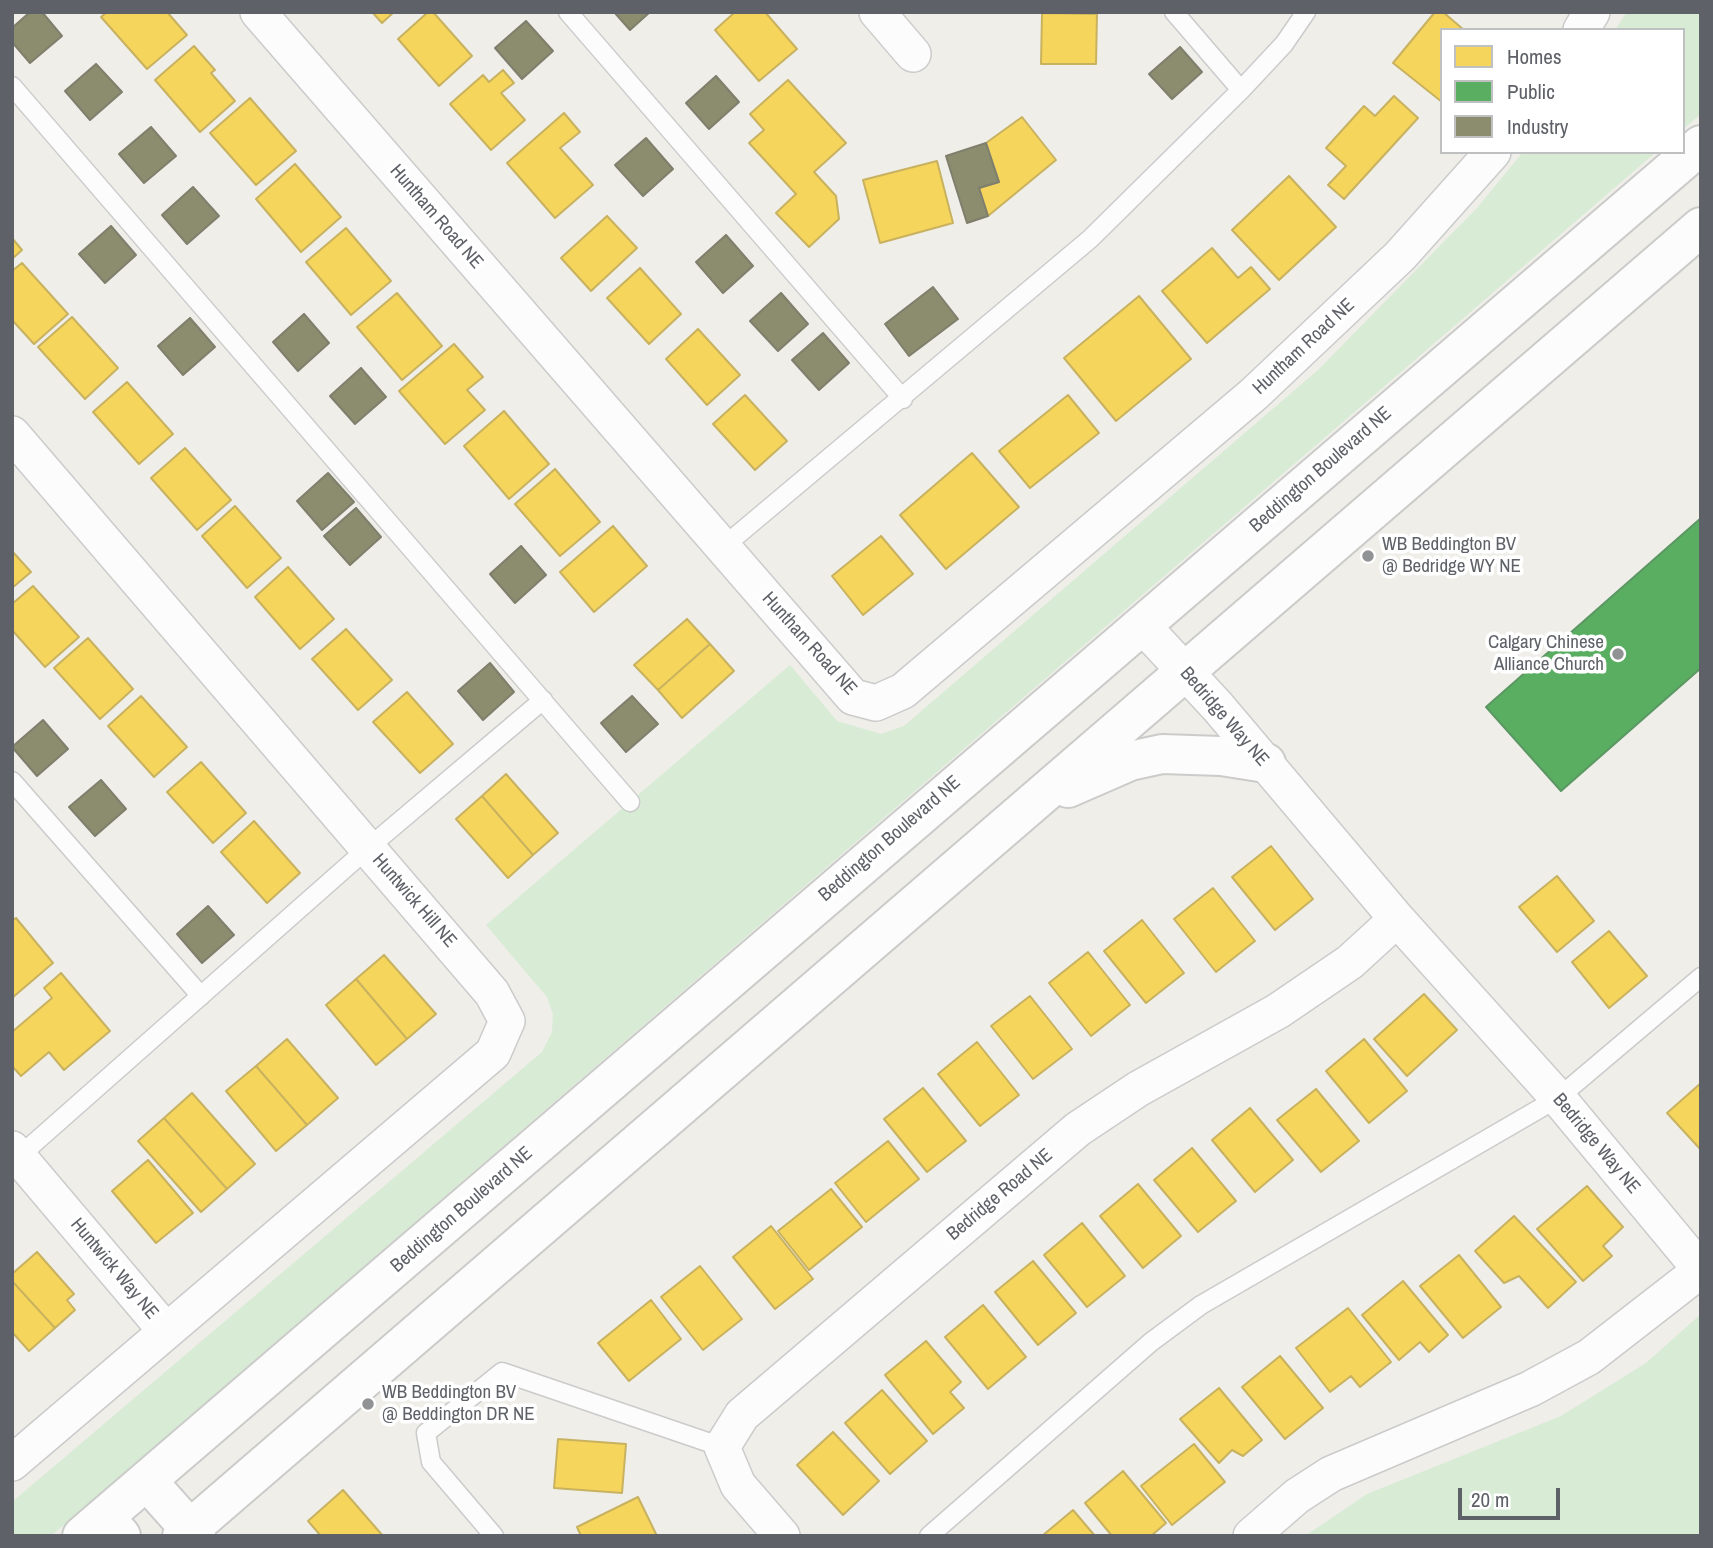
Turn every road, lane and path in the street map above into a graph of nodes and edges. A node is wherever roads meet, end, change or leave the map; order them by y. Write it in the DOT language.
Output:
graph roads {
  1 [pos="258,12"];
  2 [pos="568,12"];
  3 [pos="877,12"];
  4 [pos="1174,12"];
  5 [pos="1306,12"];
  6 [pos="1592,12"];
  7 [pos="1582,28"];
  8 [pos="913,54"];
  9 [pos="12,86"];
  10 [pos="1241,90"];
  11 [pos="1701,145"];
  12 [pos="1491,154"];
  13 [pos="1701,227"];
  14 [pos="903,399"];
  15 [pos="12,434"];
  16 [pos="723,547"];
  17 [pos="1142,625"];
  18 [pos="1185,672"];
  19 [pos="543,700"];
  20 [pos="1266,764"];
  21 [pos="12,781"];
  22 [pos="630,802"];
  23 [pos="1034,803"];
  24 [pos="368,848"];
  25 [pos="1397,919"];
  26 [pos="1698,985"];
  27 [pos="201,996"];
  28 [pos="1558,1098"];
  29 [pos="14,1156"];
  30 [pos="1701,1270"];
  31 [pos="166,1331"];
  32 [pos="723,1447"];
  33 [pos="12,1463"];
  34 [pos="147,1481"];
  35 [pos="103,1529"];
  36 [pos="189,1533"];
  37 [pos="494,1536"];
  38 [pos="782,1536"];
  39 [pos="929,1536"];
  40 [pos="1251,1536"];
  1 -- 16 [label="street, Huntham Road NE"];
  2 -- 14 [label="lane"];
  3 -- 8 [label="street"];
  4 -- 10 [label="lane"];
  5 -- 10 [label="lane"];
  6 -- 7 [label="street"];
  9 -- 19 [label="lane"];
  10 -- 14 [label="lane"];
  11 -- 17 [label="main road, Beddington Boulevard NE"];
  12 -- 16 [label="street, Huntham Road NE"];
  13 -- 18 [label="main road"];
  14 -- 16 [label="lane"];
  15 -- 24 [label="street, Huntwick Hill NE"];
  17 -- 18 [label="street, Bedridge Way NE"];
  17 -- 34 [label="main road, Beddington Boulevard NE"];
  18 -- 20 [label="street, Bedridge Way NE"];
  18 -- 23 [label="main road"];
  19 -- 22 [label="lane"];
  19 -- 24 [label="lane"];
  20 -- 23 [label="main road"];
  20 -- 25 [label="street, Bedridge Way NE"];
  21 -- 27 [label="lane"];
  23 -- 36 [label="main road"];
  24 -- 27 [label="lane"];
  24 -- 31 [label="street, Huntwick Hill NE"];
  25 -- 28 [label="street, Bedridge Way NE"];
  25 -- 32 [label="street, Bedridge Road NE"];
  26 -- 28 [label="lane"];
  27 -- 29 [label="lane"];
  28 -- 30 [label="street, Bedridge Way NE"];
  28 -- 39 [label="lane"];
  29 -- 31 [label="street, Huntwick Way NE"];
  30 -- 40 [label="street, Bedridge Way NE"];
  31 -- 33 [label="street, Huntwick Way NE"];
  32 -- 37 [label="lane"];
  32 -- 38 [label="street"];
  34 -- 35 [label="main road, Beddington Boulevard NE"];
  34 -- 36 [label="main road"];
}
